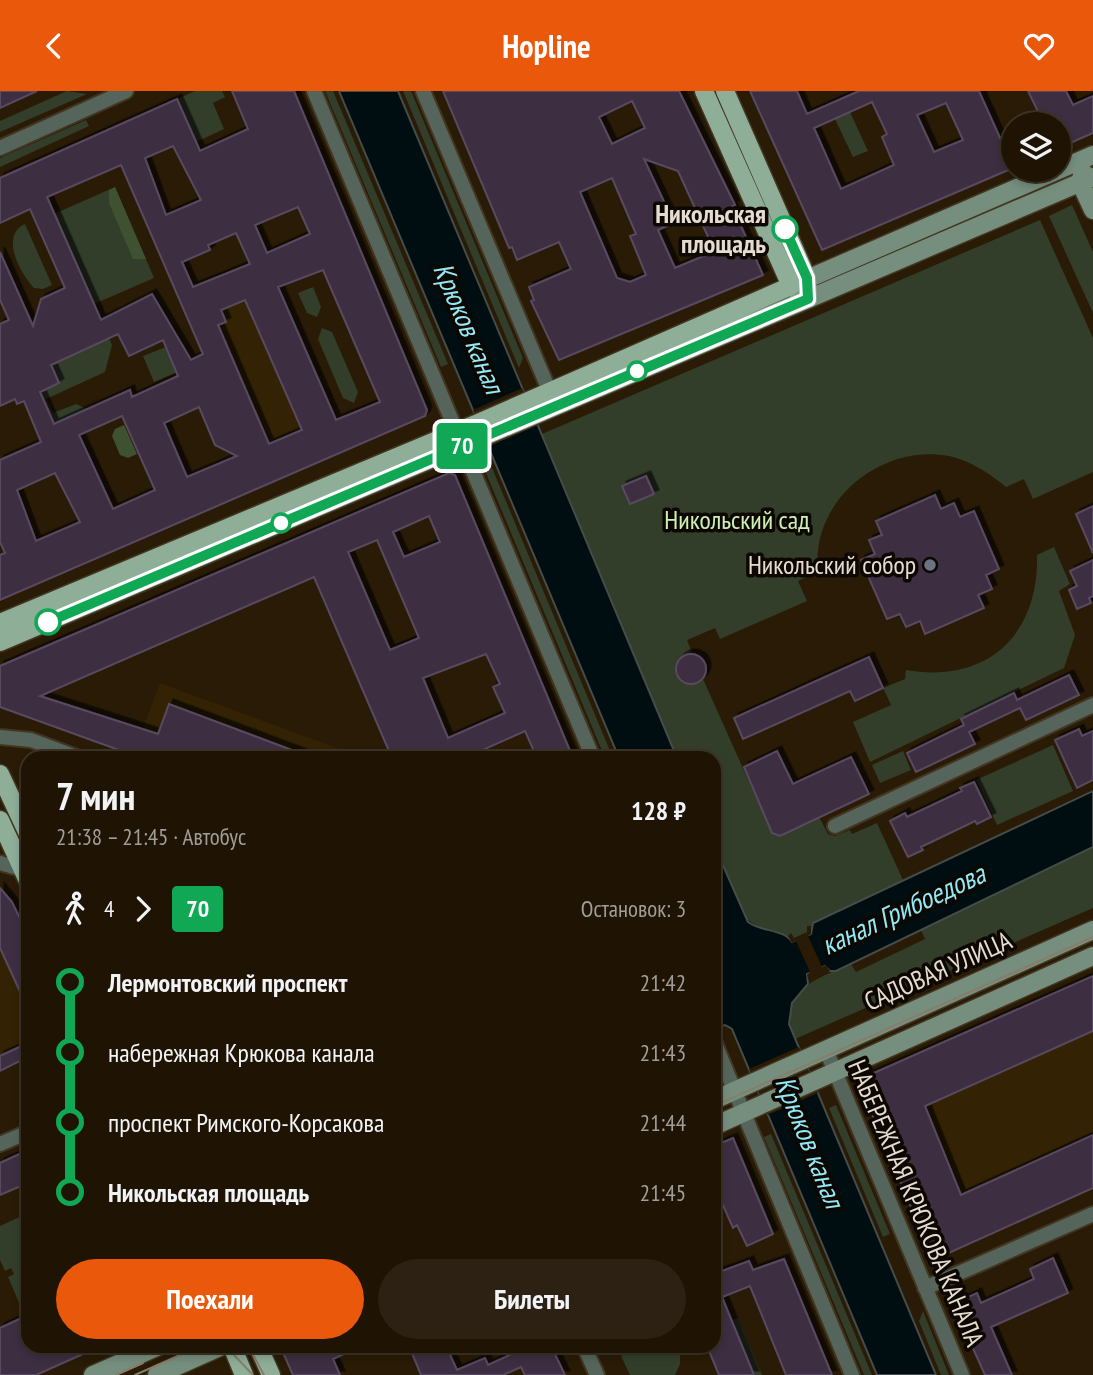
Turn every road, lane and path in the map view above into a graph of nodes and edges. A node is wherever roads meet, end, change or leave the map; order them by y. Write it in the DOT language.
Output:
graph roads {
  1 [pos="314,91"];
  2 [pos="423,91"];
  3 [pos="705,91"];
  4 [pos="724,91"];
  5 [pos="123,92"];
  6 [pos="0,148"];
  7 [pos="1091,159"];
  8 [pos="1087,180"];
  9 [pos="1093,210"];
  10 [pos="799,282"];
  11 [pos="808,299"];
  12 [pos="549,390"];
  13 [pos="531,408"];
  14 [pos="459,438"];
  15 [pos="0,623"];
  16 [pos="0,642"];
  17 [pos="1093,705"];
  18 [pos="0,737"];
  19 [pos="60,751"];
  20 [pos="590,751"];
  21 [pos="2,778"];
  22 [pos="21,819"];
  23 [pos="835,825"];
  24 [pos="3,826"];
  25 [pos="0,863"];
  26 [pos="21,864"];
  27 [pos="21,872"];
  28 [pos="1093,930"];
  29 [pos="1093,956"];
  30 [pos="826,1050"];
  31 [pos="721,1058"];
  32 [pos="835,1072"];
  33 [pos="735,1091"];
  34 [pos="721,1097"];
  35 [pos="743,1114"];
  36 [pos="721,1123"];
  37 [pos="21,1135"];
  38 [pos="0,1144"];
  39 [pos="1093,1214"];
  40 [pos="925,1288"];
  41 [pos="143,1353"];
  42 [pos="206,1353"];
  43 [pos="235,1353"];
  44 [pos="261,1353"];
  45 [pos="587,1353"];
  46 [pos="93,1375"];
  47 [pos="157,1375"];
  48 [pos="244,1375"];
  49 [pos="271,1375"];
  50 [pos="597,1375"];
  51 [pos="852,1375"];
  52 [pos="961,1375"];
  1 -- 14 [label="street"];
  2 -- 12 [label="street"];
  3 -- 10 [label="main road"];
  4 -- 10 [label="main road"];
  5 -- 6 [label="street"];
  7 -- 8 [label="street"];
  7 -- 10 [label="street"];
  8 -- 9 [label="street"];
  8 -- 11 [label="street"];
  10 -- 11 [label="main road"];
  10 -- 12 [label="main road"];
  11 -- 13 [label="main road"];
  12 -- 13 [label="main road"];
  13 -- 14 [label="main road"];
  14 -- 15 [label="main road"];
  14 -- 16 [label="main road"];
  14 -- 20 [label="street"];
  17 -- 23 [label="street"];
  18 -- 19 [label="street"];
  21 -- 22 [label="main road"];
  24 -- 26 [label="main road"];
  25 -- 27 [label="street"];
  28 -- 30 [label="street, САДОВАЯ УЛИЦА"];
  29 -- 32 [label="street, САДОВАЯ УЛИЦА"];
  30 -- 32 [label="street, НАБЕРЕЖНАЯ КРЮКОВА КАНАЛА"];
  30 -- 33 [label="street, САДОВАЯ УЛИЦА"];
  31 -- 33 [label="street"];
  32 -- 35 [label="street, САДОВАЯ УЛИЦА"];
  32 -- 40 [label="street, НАБЕРЕЖНАЯ КРЮКОВА КАНАЛА"];
  33 -- 34 [label="street"];
  33 -- 35 [label="street"];
  35 -- 36 [label="street"];
  35 -- 51 [label="street"];
  37 -- 38 [label="street"];
  39 -- 40 [label="street"];
  40 -- 52 [label="street, НАБЕРЕЖНАЯ КРЮКОВА КАНАЛА"];
  41 -- 46 [label="street"];
  42 -- 47 [label="street"];
  43 -- 48 [label="main road"];
  44 -- 49 [label="main road"];
  45 -- 50 [label="street"];
}
